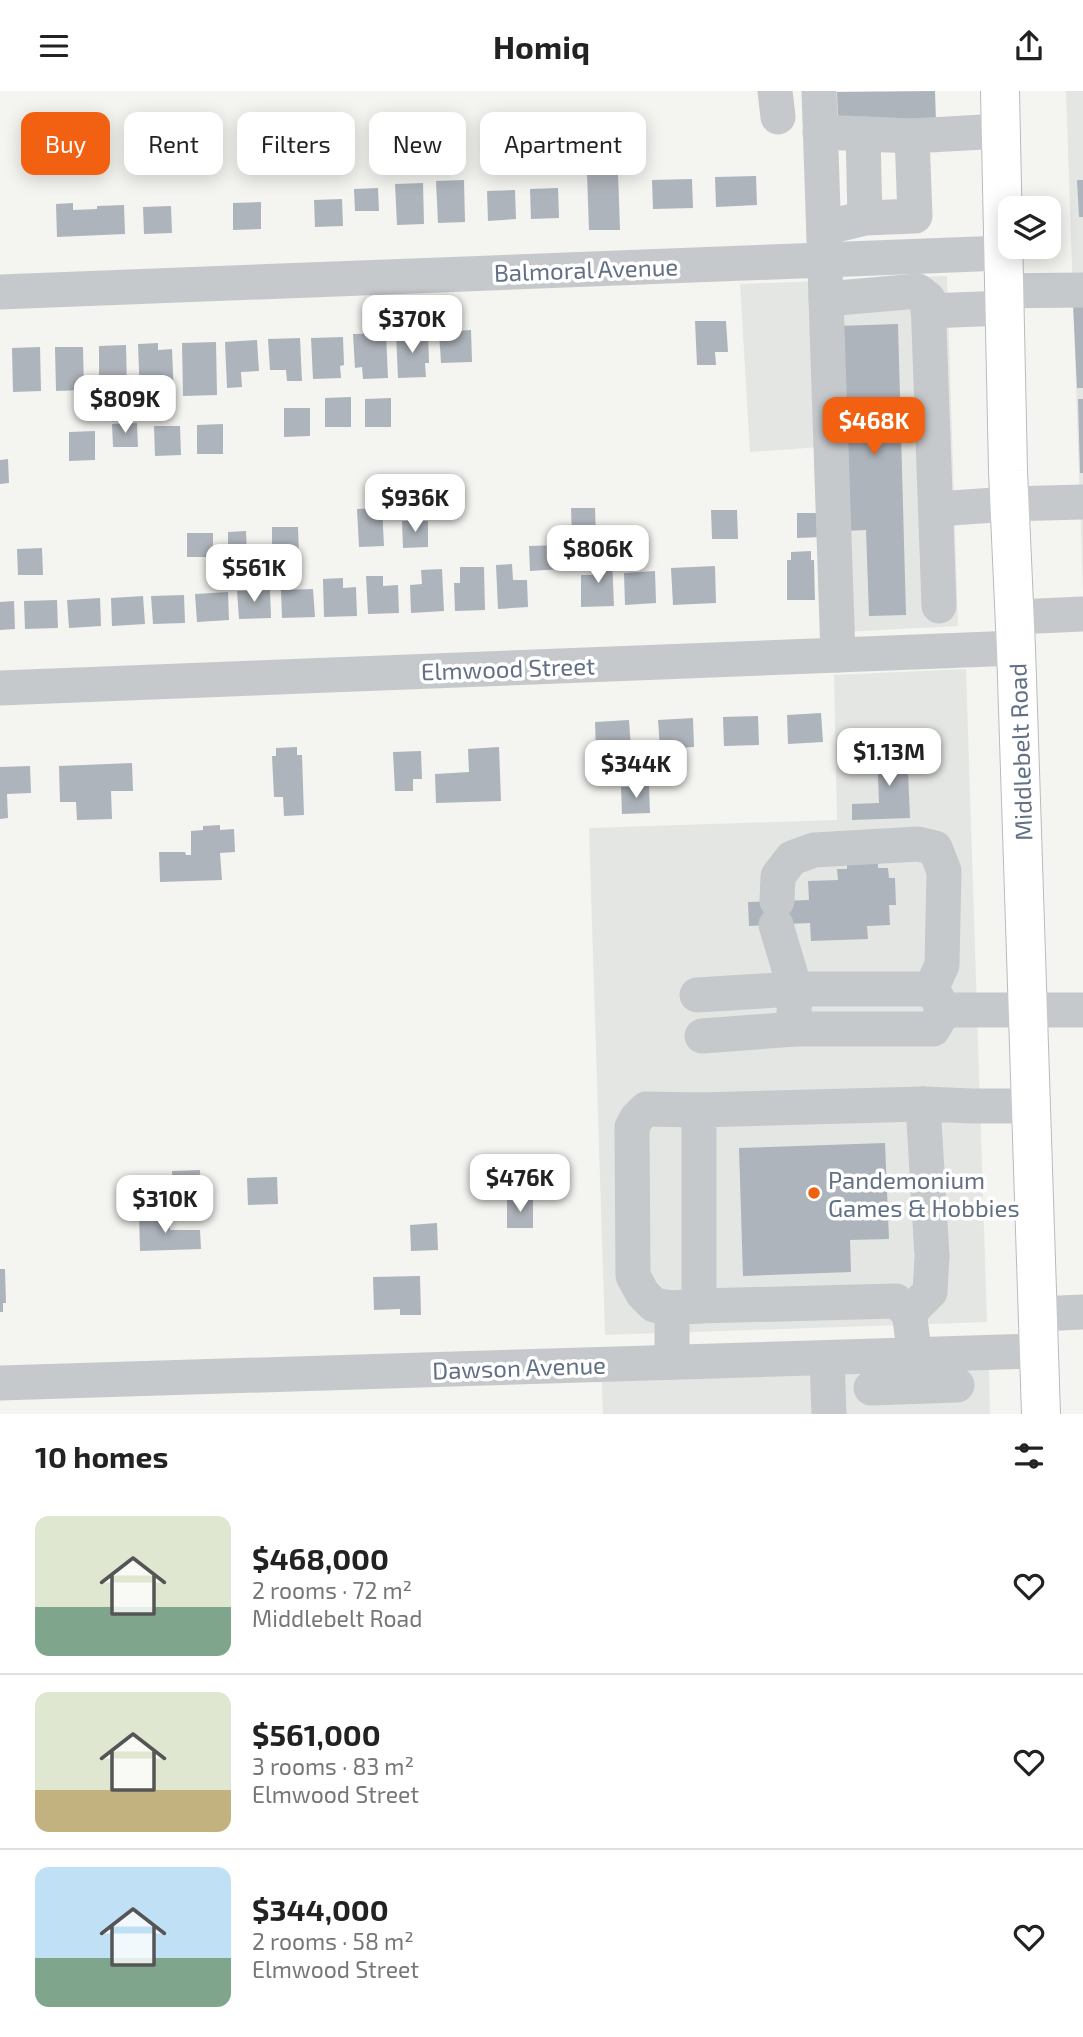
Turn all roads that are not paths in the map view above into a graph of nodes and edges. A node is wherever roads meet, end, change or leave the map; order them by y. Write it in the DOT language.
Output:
graph roads {
  1 [pos="819,91"];
  2 [pos="1000,91"];
  3 [pos="1001,131"];
  4 [pos="820,132"];
  5 [pos="863,134"];
  6 [pos="912,136"];
  7 [pos="1002,196"];
  8 [pos="865,218"];
  9 [pos="824,244"];
  10 [pos="998,253"];
  11 [pos="1003,259"];
  12 [pos="1083,290"];
  13 [pos="0,292"];
  14 [pos="826,299"];
  15 [pos="1004,299"];
  16 [pos="928,311"];
  17 [pos="1083,502"];
  18 [pos="1010,504"];
  19 [pos="936,509"];
  20 [pos="939,606"];
  21 [pos="1083,614"];
  22 [pos="1016,633"];
  23 [pos="838,655"];
  24 [pos="0,688"];
  25 [pos="795,989"];
  26 [pos="697,995"];
  27 [pos="936,1009"];
  28 [pos="1027,1010"];
  29 [pos="1083,1010"];
  30 [pos="795,1030"];
  31 [pos="702,1036"];
  32 [pos="923,1104"];
  33 [pos="1031,1105"];
  34 [pos="699,1110"];
  35 [pos="685,1307"];
  36 [pos="1083,1312"];
  37 [pos="909,1313"];
  38 [pos="1038,1332"];
  39 [pos="915,1355"];
  40 [pos="827,1358"];
  41 [pos="672,1362"];
  42 [pos="0,1383"];
  43 [pos="956,1384"];
  44 [pos="871,1386"];
  45 [pos="829,1414"];
  46 [pos="1041,1414"];
  1 -- 4 [label="street"];
  2 -- 3 [label="main road, Middlebelt Road"];
  3 -- 6 [label="street"];
  3 -- 7 [label="main road, Middlebelt Road"];
  4 -- 5 [label="street"];
  4 -- 9 [label="street"];
  5 -- 6 [label="street"];
  5 -- 8 [label="street"];
  6 -- 8 [label="street"];
  8 -- 9 [label="street"];
  9 -- 10 [label="street, Balmoral Avenue"];
  9 -- 13 [label="street, Balmoral Avenue"];
  9 -- 14 [label="street"];
  11 -- 15 [label="main road, Middlebelt Road"];
  12 -- 15 [label="street"];
  14 -- 16 [label="street"];
  14 -- 23 [label="street"];
  15 -- 16 [label="street"];
  15 -- 18 [label="main road, Middlebelt Road"];
  16 -- 19 [label="street"];
  17 -- 18 [label="street"];
  18 -- 19 [label="street"];
  18 -- 22 [label="main road, Middlebelt Road"];
  19 -- 20 [label="street"];
  21 -- 22 [label="street, Elmwood Street"];
  22 -- 23 [label="street, Elmwood Street"];
  22 -- 28 [label="main road, Middlebelt Road"];
  23 -- 24 [label="street, Elmwood Street"];
  25 -- 26 [label="street"];
  25 -- 27 [label="street"];
  25 -- 27 [label="street"];
  25 -- 30 [label="street"];
  27 -- 28 [label="street"];
  27 -- 30 [label="street"];
  28 -- 29 [label="street"];
  28 -- 33 [label="main road, Middlebelt Road"];
  30 -- 31 [label="street"];
  32 -- 33 [label="street"];
  32 -- 34 [label="street"];
  32 -- 37 [label="street"];
  33 -- 38 [label="main road, Middlebelt Road"];
  34 -- 35 [label="street"];
  34 -- 35 [label="street"];
  35 -- 37 [label="street"];
  35 -- 41 [label="street"];
  36 -- 38 [label="street, Dawson Avenue"];
  37 -- 39 [label="street"];
  38 -- 43 [label="street, Dawson Avenue"];
  38 -- 46 [label="main road, Middlebelt Road"];
  39 -- 43 [label="street, Dawson Avenue"];
  39 -- 44 [label="street, Dawson Avenue"];
  40 -- 41 [label="street, Dawson Avenue"];
  40 -- 44 [label="street, Dawson Avenue"];
  40 -- 45 [label="street"];
  41 -- 42 [label="street, Dawson Avenue"];
  43 -- 44 [label="street"];
}
